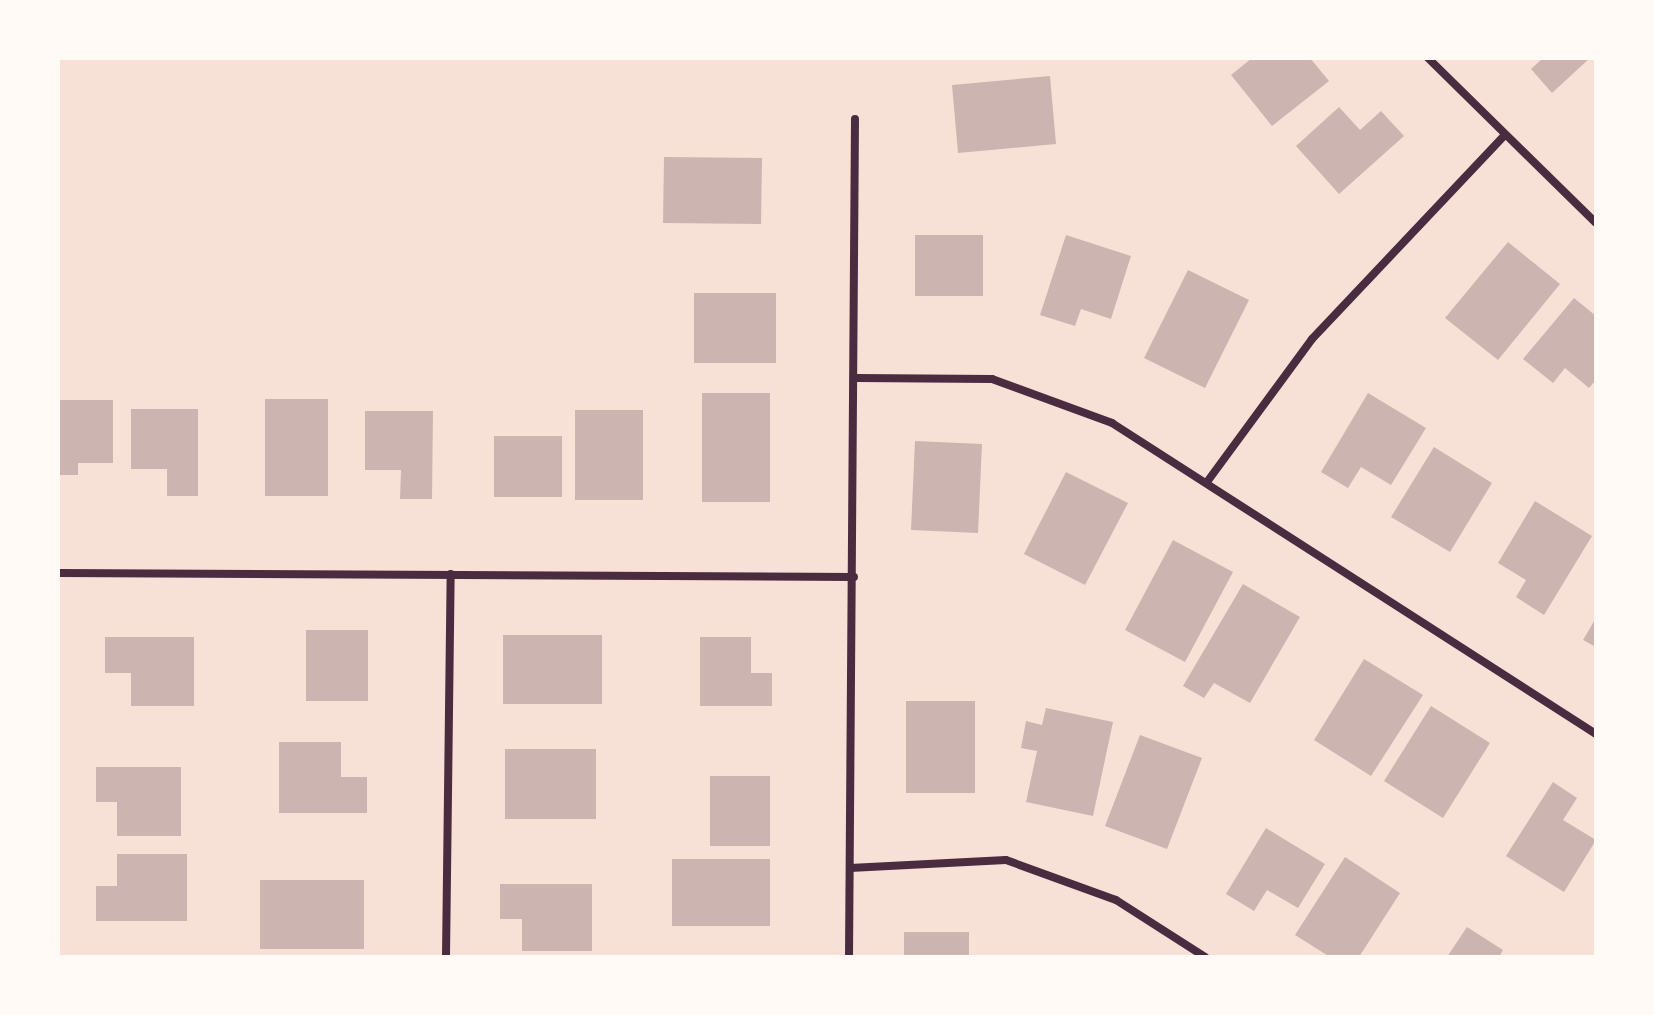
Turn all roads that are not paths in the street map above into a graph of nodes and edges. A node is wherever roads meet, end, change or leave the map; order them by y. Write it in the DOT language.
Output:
graph roads {
  1 [pos="1428,58"];
  2 [pos="855,119"];
  3 [pos="1505,135"];
  4 [pos="1596,223"];
  5 [pos="856,378"];
  6 [pos="1207,482"];
  7 [pos="58,573"];
  8 [pos="451,574"];
  9 [pos="854,577"];
  10 [pos="1596,734"];
  11 [pos="850,868"];
  12 [pos="446,957"];
  13 [pos="849,957"];
  14 [pos="1205,957"];
  1 -- 3 [label="street"];
  2 -- 5 [label="street"];
  3 -- 4 [label="street"];
  3 -- 6 [label="street"];
  5 -- 6 [label="street"];
  5 -- 9 [label="street"];
  6 -- 10 [label="street"];
  7 -- 8 [label="street"];
  8 -- 9 [label="street"];
  8 -- 12 [label="street"];
  9 -- 11 [label="street"];
  11 -- 13 [label="street"];
  11 -- 14 [label="street"];
}
